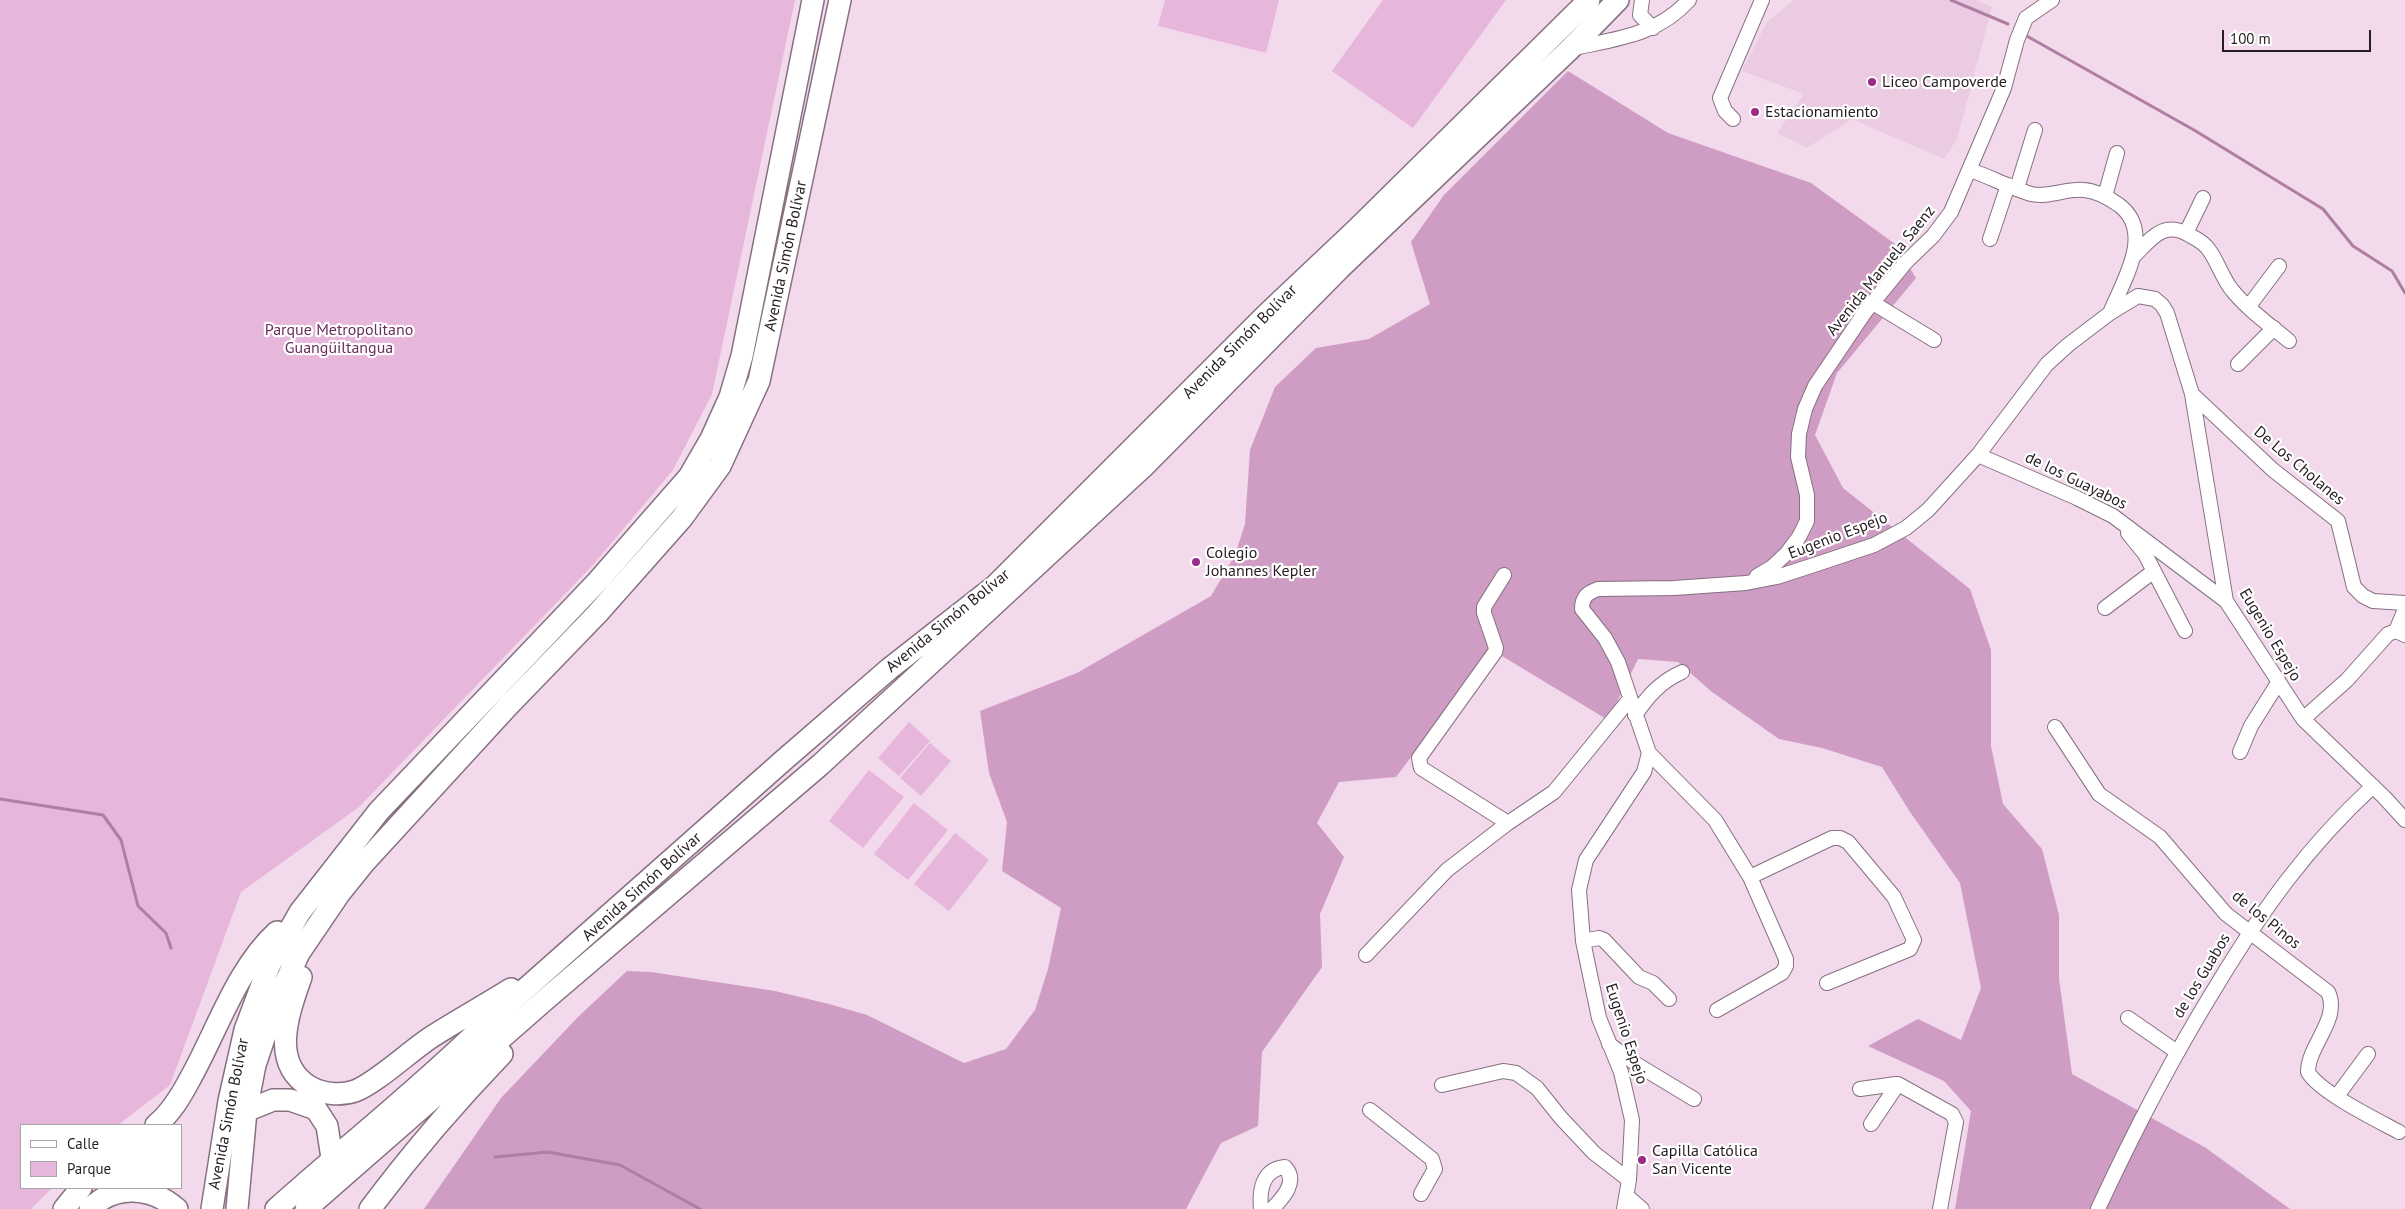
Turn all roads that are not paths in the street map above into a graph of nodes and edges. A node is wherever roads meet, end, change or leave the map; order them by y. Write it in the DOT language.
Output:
graph roads {
  1 [pos="813,0"];
  2 [pos="840,0"];
  3 [pos="1589,0"];
  4 [pos="1618,0"];
  5 [pos="1642,0"];
  6 [pos="1689,0"];
  7 [pos="1762,0"];
  8 [pos="2052,0"];
  9 [pos="1653,28"];
  10 [pos="1553,36"];
  11 [pos="1569,50"];
  12 [pos="802,59"];
  13 [pos="828,63"];
  14 [pos="1734,119"];
  15 [pos="2035,130"];
  16 [pos="2117,153"];
  17 [pos="1970,170"];
  18 [pos="2013,186"];
  19 [pos="2105,196"];
  20 [pos="2203,198"];
  21 [pos="2186,233"];
  22 [pos="1990,239"];
  23 [pos="2134,256"];
  24 [pos="2279,266"];
  25 [pos="1873,303"];
  26 [pos="2249,306"];
  27 [pos="2110,313"];
  28 [pos="2274,328"];
  29 [pos="1934,340"];
  30 [pos="2289,341"];
  31 [pos="2238,364"];
  32 [pos="2192,394"];
  33 [pos="1978,455"];
  34 [pos="2113,516"];
  35 [pos="2154,571"];
  36 [pos="1504,575"];
  37 [pos="1746,583"];
  38 [pos="2226,601"];
  39 [pos="2405,603"];
  40 [pos="2105,608"];
  41 [pos="2405,609"];
  42 [pos="2185,631"];
  43 [pos="2401,633"];
  44 [pos="1682,672"];
  45 [pos="2278,683"];
  46 [pos="1629,700"];
  47 [pos="1635,716"];
  48 [pos="2303,719"];
  49 [pos="2055,727"];
  50 [pos="2240,752"];
  51 [pos="1649,753"];
  52 [pos="2373,786"];
  53 [pos="2405,820"];
  54 [pos="1508,823"];
  55 [pos="1750,877"];
  56 [pos="300,912"];
  57 [pos="323,916"];
  58 [pos="2248,932"];
  59 [pos="1583,941"];
  60 [pos="570,951"];
  61 [pos="1366,955"];
  62 [pos="1827,983"];
  63 [pos="546,999"];
  64 [pos="1669,999"];
  65 [pos="1717,1010"];
  66 [pos="2128,1018"];
  67 [pos="1609,1044"];
  68 [pos="2177,1052"];
  69 [pos="2368,1054"];
  70 [pos="1896,1084"];
  71 [pos="1442,1085"];
  72 [pos="1860,1089"];
  73 [pos="2337,1096"];
  74 [pos="1694,1099"];
  75 [pos="1370,1110"];
  76 [pos="246,1111"];
  77 [pos="157,1124"];
  78 [pos="1871,1124"];
  79 [pos="2400,1132"];
  80 [pos="332,1158"];
  81 [pos="1629,1180"];
  82 [pos="80,1189"];
  83 [pos="1421,1194"];
  84 [pos="1625,1202"];
  85 [pos="64,1209"];
  86 [pos="90,1209"];
  87 [pos="177,1209"];
  88 [pos="212,1209"];
  89 [pos="236,1209"];
  90 [pos="276,1209"];
  91 [pos="306,1209"];
  92 [pos="370,1209"];
  93 [pos="1262,1209"];
  94 [pos="1272,1209"];
  95 [pos="1642,1209"];
  96 [pos="1940,1209"];
  97 [pos="2098,1209"];
  1 -- 12 [label="highway, Avenida Simón Bolívar"];
  2 -- 13 [label="highway, Avenida Simón Bolívar"];
  3 -- 10 [label="highway, Avenida Simón Bolívar"];
  4 -- 11 [label="highway, Avenida Simón Bolívar"];
  5 -- 9 [label="street"];
  6 -- 9 [label="street"];
  7 -- 14 [label="street"];
  8 -- 17 [label="street, Avenida Manuela Saenz"];
  9 -- 11 [label="street"];
  10 -- 11 [label="street"];
  10 -- 60 [label="highway, Avenida Simón Bolívar"];
  11 -- 63 [label="highway, Avenida Simón Bolívar"];
  12 -- 13 [label="highway"];
  12 -- 56 [label="highway, Avenida Simón Bolívar"];
  13 -- 57 [label="highway, Avenida Simón Bolívar"];
  15 -- 18 [label="street"];
  16 -- 19 [label="street"];
  17 -- 18 [label="street"];
  17 -- 25 [label="street, Avenida Manuela Saenz"];
  18 -- 19 [label="street"];
  18 -- 22 [label="street"];
  19 -- 23 [label="street"];
  20 -- 21 [label="street"];
  21 -- 23 [label="street"];
  21 -- 26 [label="street"];
  23 -- 27 [label="street"];
  24 -- 26 [label="street"];
  25 -- 29 [label="street"];
  25 -- 37 [label="street, Avenida Manuela Saenz"];
  26 -- 28 [label="street"];
  27 -- 32 [label="street, Eugenio Espejo"];
  27 -- 33 [label="street, Eugenio Espejo"];
  28 -- 30 [label="street"];
  28 -- 31 [label="street"];
  32 -- 38 [label="street, Eugenio Espejo"];
  32 -- 39 [label="street, De Los Cholanes"];
  33 -- 34 [label="street, de los Guayabos"];
  33 -- 37 [label="street, Eugenio Espejo"];
  34 -- 35 [label="street"];
  34 -- 38 [label="street, de los Guayabos"];
  35 -- 40 [label="street"];
  35 -- 42 [label="street"];
  36 -- 54 [label="street"];
  37 -- 46 [label="street, Eugenio Espejo"];
  38 -- 45 [label="street, Eugenio Espejo"];
  41 -- 43 [label="street"];
  43 -- 48 [label="street"];
  44 -- 47 [label="street"];
  45 -- 48 [label="street, Eugenio Espejo"];
  45 -- 50 [label="street"];
  46 -- 47 [label="street, Eugenio Espejo"];
  46 -- 54 [label="street"];
  47 -- 51 [label="street, Eugenio Espejo"];
  48 -- 52 [label="street, Eugenio Espejo"];
  49 -- 58 [label="street, de los Pinos"];
  51 -- 55 [label="street"];
  51 -- 59 [label="street, Eugenio Espejo"];
  52 -- 53 [label="street, Eugenio Espejo"];
  52 -- 58 [label="street, de los Guabos"];
  54 -- 61 [label="street"];
  55 -- 62 [label="street"];
  55 -- 65 [label="street"];
  56 -- 77 [label="highway"];
  56 -- 88 [label="highway, Avenida Simón Bolívar"];
  57 -- 60 [label="highway"];
  57 -- 76 [label="highway, Avenida Simón Bolívar"];
  58 -- 68 [label="street, de los Guabos"];
  58 -- 73 [label="street, de los Pinos"];
  59 -- 64 [label="street"];
  59 -- 67 [label="street, Eugenio Espejo"];
  60 -- 80 [label="highway, Avenida Simón Bolívar"];
  63 -- 91 [label="highway, Avenida Simón Bolívar"];
  63 -- 92 [label="highway"];
  66 -- 68 [label="street"];
  67 -- 74 [label="street"];
  67 -- 81 [label="street, Eugenio Espejo"];
  68 -- 97 [label="street, de los Guabos"];
  69 -- 73 [label="street"];
  70 -- 72 [label="street"];
  70 -- 78 [label="street"];
  70 -- 96 [label="street"];
  71 -- 81 [label="street"];
  73 -- 79 [label="street, de los Pinos"];
  75 -- 83 [label="street"];
  76 -- 80 [label="highway"];
  76 -- 89 [label="highway, Avenida Simón Bolívar"];
  80 -- 90 [label="highway, Avenida Simón Bolívar"];
  81 -- 84 [label="street, Eugenio Espejo"];
  82 -- 85 [label="highway"];
  84 -- 95 [label="street"];
  86 -- 87 [label="highway"];
  93 -- 94 [label="street"];
}
